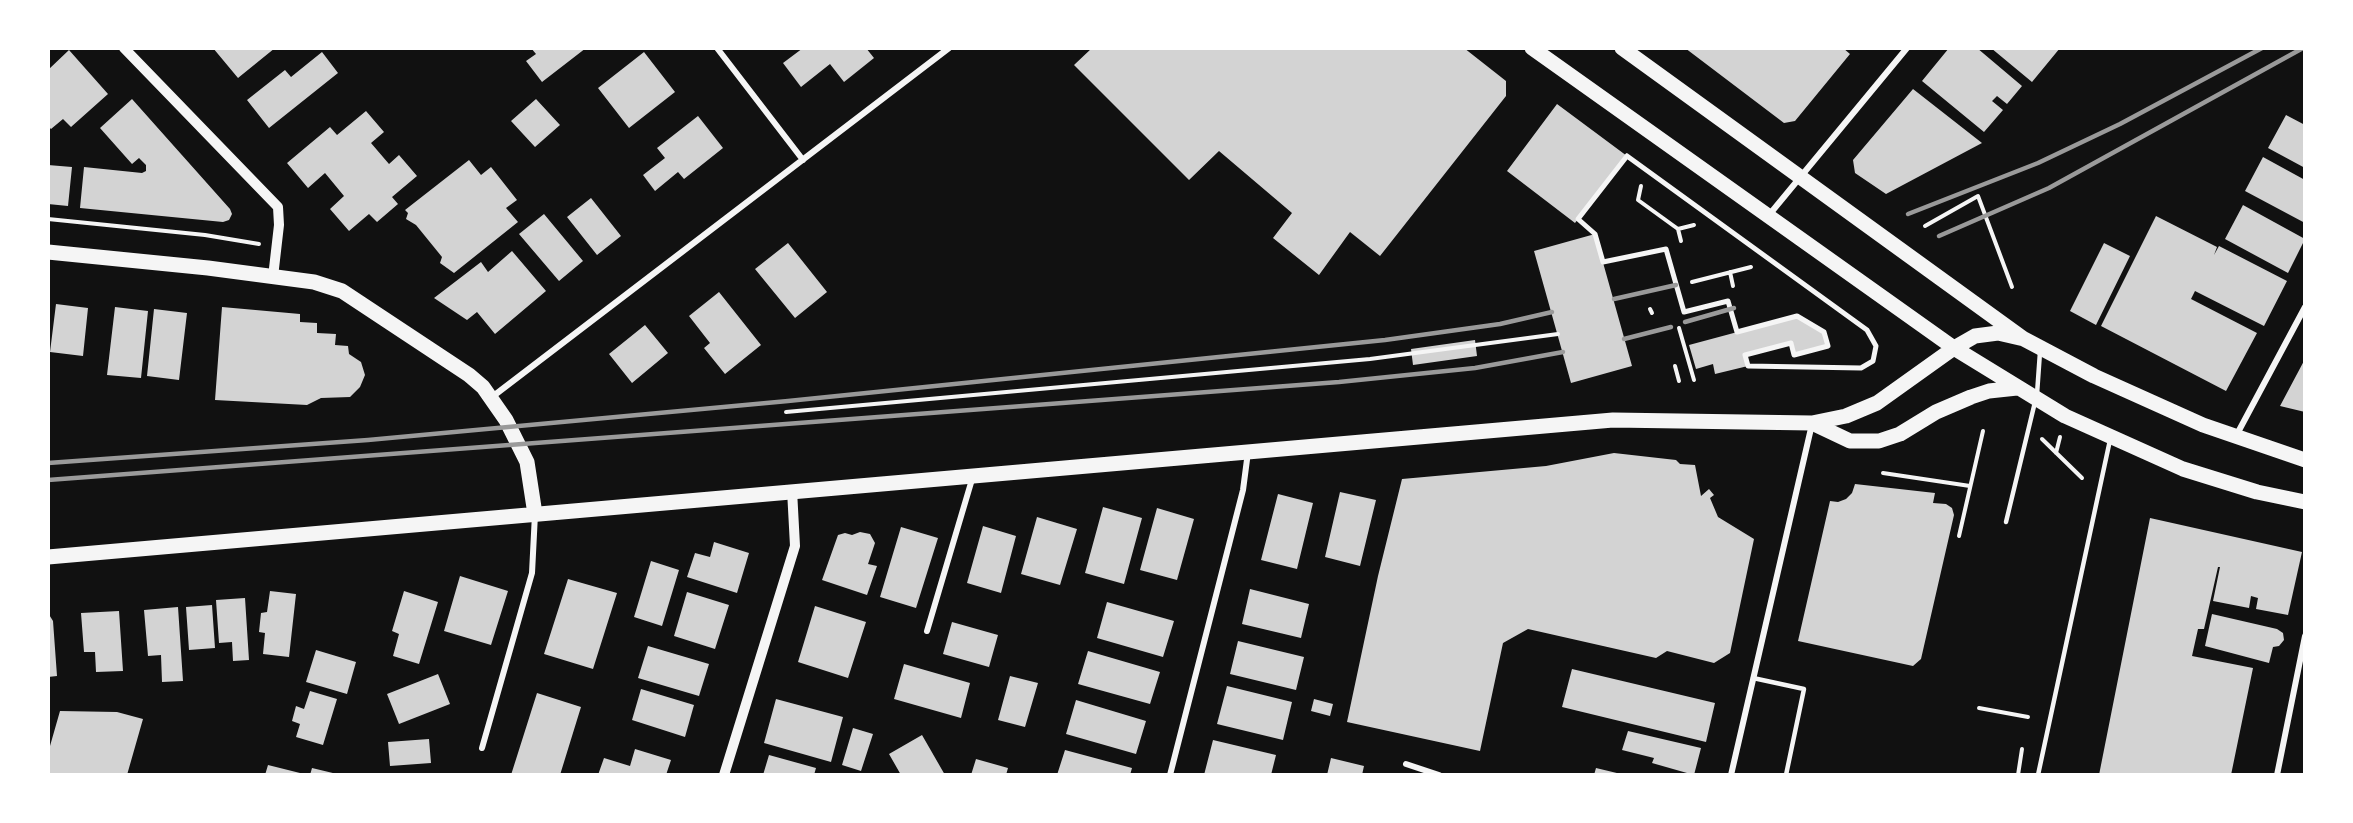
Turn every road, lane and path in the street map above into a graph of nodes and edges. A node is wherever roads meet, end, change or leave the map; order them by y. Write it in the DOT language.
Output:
graph roads {
  1 [pos="124,48"];
  2 [pos="717,48"];
  3 [pos="949,48"];
  4 [pos="1532,48"];
  5 [pos="1622,48"];
  6 [pos="1907,48"];
  7 [pos="803,160"];
  8 [pos="1644,169"];
  9 [pos="1800,178"];
  10 [pos="1769,215"];
  11 [pos="48,219"];
  12 [pos="1702,223"];
  13 [pos="1925,226"];
  14 [pos="1678,229"];
  15 [pos="251,242"];
  16 [pos="1683,248"];
  17 [pos="48,252"];
  18 [pos="273,277"];
  19 [pos="2012,287"];
  20 [pos="2305,307"];
  21 [pos="1558,334"];
  22 [pos="2024,339"];
  23 [pos="1954,348"];
  24 [pos="2040,348"];
  25 [pos="1688,360"];
  26 [pos="1675,366"];
  27 [pos="1694,380"];
  28 [pos="1679,381"];
  29 [pos="2017,388"];
  30 [pos="491,398"];
  31 [pos="2036,399"];
  32 [pos="786,412"];
  33 [pos="1812,423"];
  34 [pos="1983,431"];
  35 [pos="2061,433"];
  36 [pos="2037,434"];
  37 [pos="2235,438"];
  38 [pos="2111,439"];
  39 [pos="1248,450"];
  40 [pos="2056,453"];
  41 [pos="2305,460"];
  42 [pos="1883,473"];
  43 [pos="973,474"];
  44 [pos="2082,478"];
  45 [pos="1970,486"];
  46 [pos="792,490"];
  47 [pos="2305,502"];
  48 [pos="535,514"];
  49 [pos="2006,522"];
  50 [pos="1959,536"];
  51 [pos="48,557"];
  52 [pos="927,631"];
  53 [pos="2305,636"];
  54 [pos="1753,678"];
  55 [pos="1979,708"];
  56 [pos="2028,717"];
  57 [pos="482,748"];
  58 [pos="2022,749"];
  59 [pos="1406,764"];
  60 [pos="724,775"];
  61 [pos="1170,775"];
  62 [pos="1439,775"];
  63 [pos="1731,775"];
  64 [pos="1786,775"];
  65 [pos="2018,775"];
  66 [pos="2038,775"];
  67 [pos="2277,775"];
  1 -- 18 [label="street"];
  2 -- 7 [label="street"];
  3 -- 7 [label="street"];
  4 -- 10 [label="main road"];
  5 -- 9 [label="main road"];
  6 -- 9 [label="street"];
  7 -- 30 [label="street"];
  8 -- 8 [label="street"];
  8 -- 14 [label="path"];
  9 -- 10 [label="street"];
  9 -- 22 [label="main road"];
  10 -- 23 [label="main road"];
  11 -- 15 [label="path"];
  12 -- 14 [label="path"];
  13 -- 19 [label="path"];
  14 -- 16 [label="path"];
  17 -- 18 [label="main road"];
  18 -- 30 [label="main road"];
  20 -- 37 [label="street"];
  21 -- 32 [label="path"];
  22 -- 23 [label="main road"];
  22 -- 24 [label="main road"];
  23 -- 29 [label="main road"];
  23 -- 33 [label="main road"];
  24 -- 31 [label="lane"];
  24 -- 37 [label="main road"];
  25 -- 27 [label="path"];
  26 -- 28 [label="path"];
  29 -- 31 [label="main road"];
  29 -- 33 [label="main road"];
  30 -- 48 [label="main road"];
  31 -- 38 [label="main road"];
  31 -- 49 [label="lane"];
  33 -- 39 [label="main road"];
  33 -- 54 [label="street"];
  34 -- 45 [label="path"];
  35 -- 40 [label="path"];
  36 -- 40 [label="path"];
  37 -- 41 [label="main road"];
  38 -- 47 [label="main road"];
  38 -- 66 [label="lane"];
  39 -- 43 [label="main road"];
  39 -- 61 [label="street"];
  40 -- 44 [label="path"];
  42 -- 45 [label="path"];
  43 -- 46 [label="main road"];
  43 -- 52 [label="street"];
  45 -- 50 [label="path"];
  46 -- 48 [label="main road"];
  46 -- 60 [label="street"];
  48 -- 51 [label="main road"];
  48 -- 57 [label="street"];
  53 -- 67 [label="street"];
  54 -- 63 [label="street"];
  54 -- 64 [label="lane"];
  55 -- 56 [label="path"];
  58 -- 65 [label="path"];
  59 -- 62 [label="street"];
}
